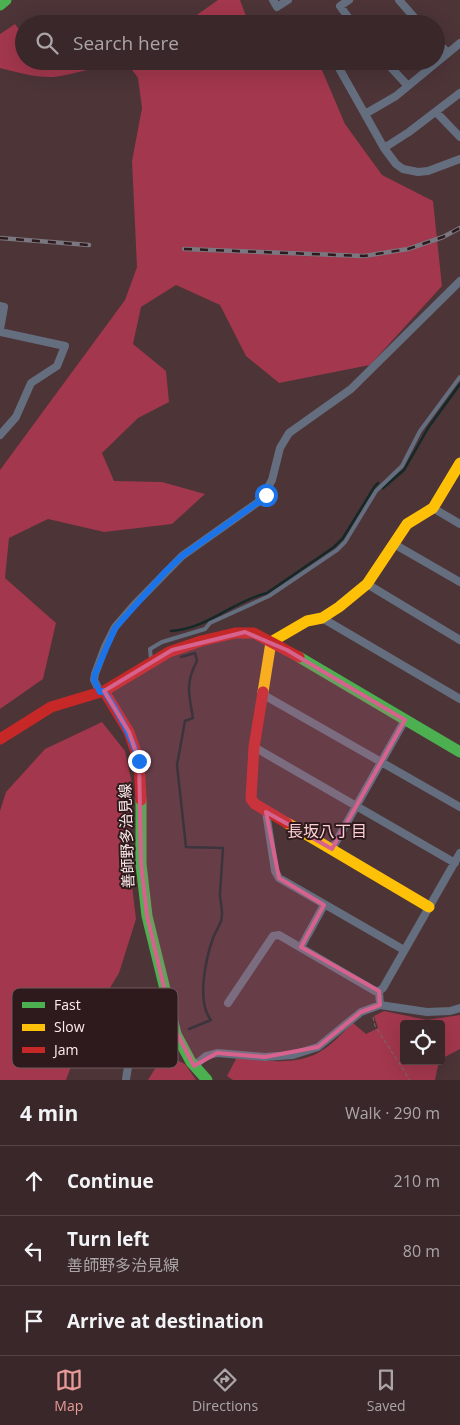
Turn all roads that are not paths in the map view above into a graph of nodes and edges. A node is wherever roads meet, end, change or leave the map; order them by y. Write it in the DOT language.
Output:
graph roads {
  1 [pos="6,0"];
  2 [pos="273,0"];
  3 [pos="288,0"];
  4 [pos="349,0"];
  5 [pos="400,0"];
  6 [pos="338,3"];
  7 [pos="0,5"];
  8 [pos="347,15"];
  9 [pos="412,15"];
  10 [pos="460,43"];
  11 [pos="445,50"];
  12 [pos="448,53"];
  13 [pos="445,55"];
  14 [pos="340,70"];
  15 [pos="393,70"];
  16 [pos="427,70"];
  17 [pos="408,86"];
  18 [pos="460,93"];
  19 [pos="436,112"];
  20 [pos="366,114"];
  21 [pos="460,137"];
  22 [pos="384,148"];
  23 [pos="460,159"];
  24 [pos="460,281"];
  25 [pos="0,306"];
  26 [pos="0,330"];
  27 [pos="460,377"];
  28 [pos="0,435"];
  29 [pos="460,464"];
  30 [pos="433,508"];
  31 [pos="460,524"];
  32 [pos="394,544"];
  33 [pos="460,582"];
  34 [pos="367,584"];
  35 [pos="322,618"];
  36 [pos="460,640"];
  37 [pos="271,642"];
  38 [pos="151,661"];
  39 [pos="102,691"];
  40 [pos="262,694"];
  41 [pos="460,699"];
  42 [pos="405,720"];
  43 [pos="0,740"];
  44 [pos="254,747"];
  45 [pos="460,752"];
  46 [pos="382,762"];
  47 [pos="357,805"];
  48 [pos="460,807"];
  49 [pos="266,812"];
  50 [pos="332,850"];
  51 [pos="460,854"];
  52 [pos="454,863"];
  53 [pos="324,905"];
  54 [pos="429,907"];
  55 [pos="301,947"];
  56 [pos="404,950"];
  57 [pos="165,988"];
  58 [pos="379,990"];
  59 [pos="228,1002"];
  60 [pos="380,1006"];
  61 [pos="460,1008"];
  62 [pos="178,1036"];
  63 [pos="194,1066"];
  64 [pos="207,1080"];
  1 -- 7 [label="main road"];
  2 -- 3 [label="street"];
  4 -- 6 [label="street"];
  5 -- 9 [label="street"];
  6 -- 8 [label="street"];
  10 -- 12 [label="street"];
  11 -- 12 [label="street"];
  12 -- 13 [label="street"];
  14 -- 20 [label="street"];
  15 -- 17 [label="street"];
  16 -- 17 [label="street"];
  17 -- 20 [label="street"];
  18 -- 19 [label="street"];
  19 -- 21 [label="street"];
  19 -- 22 [label="street"];
  20 -- 22 [label="street"];
  22 -- 23 [label="street"];
  24 -- 39 [label="street"];
  25 -- 26 [label="street"];
  26 -- 28 [label="street"];
  27 -- 38 [label="lane"];
  29 -- 30 [label="main road"];
  30 -- 31 [label="street"];
  30 -- 32 [label="main road"];
  32 -- 33 [label="street"];
  32 -- 34 [label="main road"];
  34 -- 35 [label="main road"];
  34 -- 36 [label="street"];
  35 -- 37 [label="main road"];
  35 -- 41 [label="street"];
  37 -- 38 [label="main road"];
  37 -- 40 [label="main road"];
  37 -- 42 [label="main road"];
  38 -- 39 [label="main road"];
  39 -- 43 [label="main road"];
  39 -- 57 [label="main road, 善師野多治見線"];
  40 -- 44 [label="main road"];
  40 -- 46 [label="street"];
  42 -- 45 [label="main road"];
  42 -- 46 [label="street"];
  44 -- 47 [label="street"];
  44 -- 49 [label="main road"];
  46 -- 47 [label="street"];
  46 -- 48 [label="street"];
  47 -- 50 [label="street"];
  47 -- 52 [label="street"];
  49 -- 50 [label="main road"];
  49 -- 53 [label="street"];
  50 -- 54 [label="main road"];
  51 -- 52 [label="street"];
  52 -- 54 [label="street"];
  53 -- 55 [label="street"];
  53 -- 56 [label="street"];
  54 -- 56 [label="street"];
  55 -- 58 [label="street"];
  55 -- 59 [label="street"];
  56 -- 58 [label="street"];
  58 -- 60 [label="street"];
  60 -- 61 [label="street"];
  60 -- 63 [label="street"];
  62 -- 63 [label="main road, 善師野多治見線"];
  63 -- 64 [label="main road, 善師野多治見線"];
}
